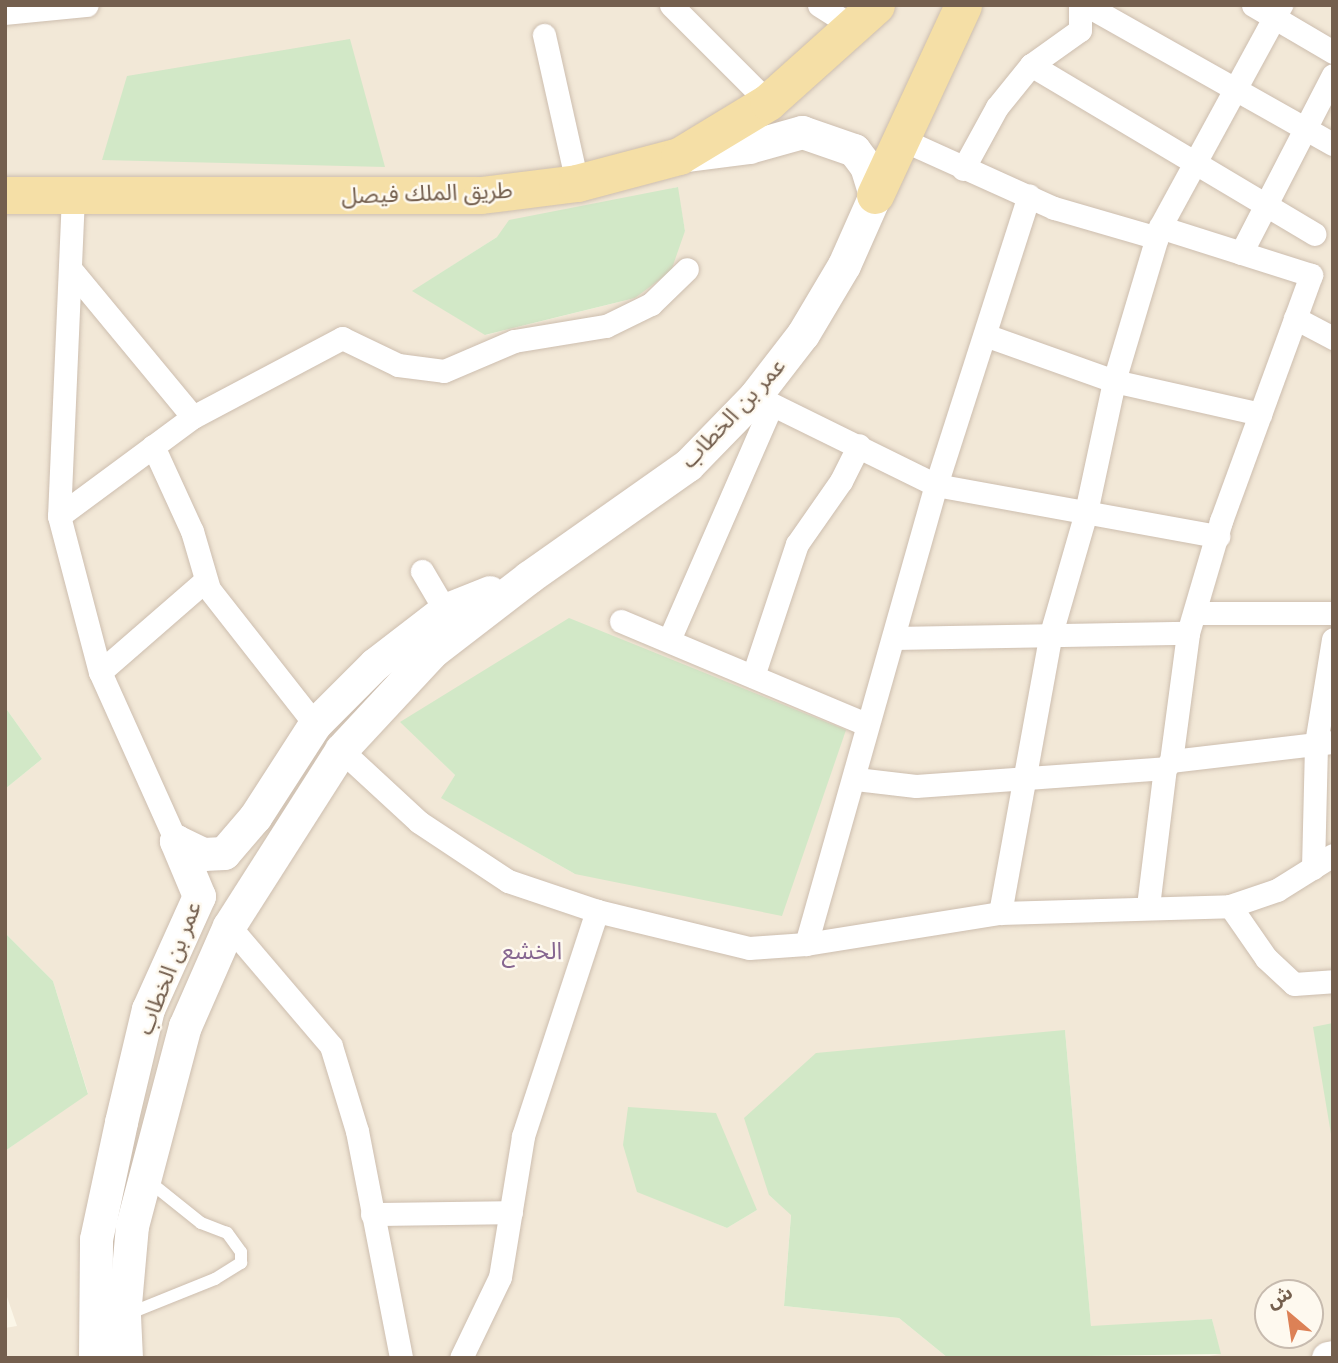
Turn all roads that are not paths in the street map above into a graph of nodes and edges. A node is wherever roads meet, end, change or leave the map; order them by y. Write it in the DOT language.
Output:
graph roads {
  1 [pos="87,5"];
  2 [pos="671,5"];
  3 [pos="819,5"];
  4 [pos="963,5"];
  5 [pos="1080,5"];
  6 [pos="1253,5"];
  7 [pos="1100,8"];
  8 [pos="1278,11"];
  9 [pos="5,13"];
  10 [pos="865,16"];
  11 [pos="544,35"];
  12 [pos="1333,52"];
  13 [pos="1031,65"];
  14 [pos="1333,75"];
  15 [pos="1236,89"];
  16 [pos="768,102"];
  17 [pos="1308,129"];
  18 [pos="901,139"];
  19 [pos="1333,144"];
  20 [pos="679,156"];
  21 [pos="1195,163"];
  22 [pos="963,169"];
  23 [pos="577,183"];
  24 [pos="5,195"];
  25 [pos="875,195"];
  26 [pos="73,196"];
  27 [pos="1029,196"];
  28 [pos="1267,205"];
  29 [pos="1158,232"];
  30 [pos="1315,234"];
  31 [pos="1241,253"];
  32 [pos="687,269"];
  33 [pos="73,272"];
  34 [pos="1295,318"];
  35 [pos="985,335"];
  36 [pos="1333,338"];
  37 [pos="1114,381"];
  38 [pos="763,401"];
  39 [pos="1260,414"];
  40 [pos="193,417"];
  41 [pos="859,445"];
  42 [pos="153,446"];
  43 [pos="936,485"];
  44 [pos="1086,512"];
  45 [pos="59,516"];
  46 [pos="1218,536"];
  47 [pos="422,571"];
  48 [pos="529,577"];
  49 [pos="206,580"];
  50 [pos="445,610"];
  51 [pos="1333,612"];
  52 [pos="621,621"];
  53 [pos="1191,623"];
  54 [pos="1050,637"];
  55 [pos="894,638"];
  56 [pos="1333,639"];
  57 [pos="670,640"];
  58 [pos="100,672"];
  59 [pos="753,676"];
  60 [pos="866,723"];
  61 [pos="315,724"];
  62 [pos="1324,742"];
  63 [pos="341,750"];
  64 [pos="1168,764"];
  65 [pos="856,779"];
  66 [pos="1024,781"];
  67 [pos="176,841"];
  68 [pos="1333,855"];
  69 [pos="1313,868"];
  70 [pos="1148,906"];
  71 [pos="1230,906"];
  72 [pos="597,911"];
  73 [pos="1000,913"];
  74 [pos="229,926"];
  75 [pos="806,944"];
  76 [pos="1333,981"];
  77 [pos="144,1178"];
  78 [pos="510,1212"];
  79 [pos="372,1214"];
  80 [pos="124,1315"];
  81 [pos="95,1358"];
  82 [pos="126,1358"];
  83 [pos="401,1358"];
  84 [pos="461,1358"];
  1 -- 9 [label="street"];
  2 -- 16 [label="street"];
  3 -- 10 [label="street"];
  4 -- 18 [label="main road"];
  5 -- 13 [label="street"];
  6 -- 8 [label="street"];
  7 -- 15 [label="street"];
  8 -- 12 [label="street"];
  8 -- 15 [label="street"];
  10 -- 16 [label="main road, طريق الملك فيصل"];
  11 -- 23 [label="street"];
  13 -- 21 [label="street"];
  13 -- 22 [label="street"];
  14 -- 17 [label="street"];
  15 -- 17 [label="street"];
  15 -- 21 [label="street"];
  16 -- 20 [label="main road, طريق الملك فيصل"];
  17 -- 19 [label="street"];
  17 -- 28 [label="street"];
  18 -- 22 [label="street"];
  18 -- 25 [label="main road"];
  20 -- 23 [label="main road, طريق الملك فيصل"];
  20 -- 25 [label="street"];
  21 -- 28 [label="street"];
  21 -- 29 [label="street"];
  22 -- 27 [label="street"];
  23 -- 26 [label="main road, طريق الملك فيصل"];
  24 -- 26 [label="main road, طريق الملك فيصل"];
  25 -- 38 [label="street, عمر بن الخطاب"];
  26 -- 33 [label="street"];
  27 -- 29 [label="street"];
  27 -- 35 [label="street"];
  28 -- 30 [label="street"];
  28 -- 31 [label="street"];
  29 -- 31 [label="street"];
  29 -- 37 [label="street"];
  31 -- 34 [label="street"];
  32 -- 40 [label="street"];
  33 -- 40 [label="street"];
  33 -- 45 [label="street"];
  34 -- 36 [label="street"];
  34 -- 39 [label="street"];
  35 -- 37 [label="street"];
  35 -- 43 [label="street"];
  37 -- 39 [label="street"];
  37 -- 44 [label="street"];
  38 -- 41 [label="street"];
  38 -- 48 [label="street, عمر بن الخطاب"];
  38 -- 57 [label="street"];
  39 -- 46 [label="street"];
  40 -- 42 [label="street"];
  41 -- 43 [label="street"];
  41 -- 59 [label="street"];
  42 -- 45 [label="street"];
  42 -- 49 [label="street"];
  43 -- 44 [label="street"];
  43 -- 55 [label="street"];
  44 -- 46 [label="street"];
  44 -- 54 [label="street"];
  45 -- 58 [label="street"];
  46 -- 53 [label="street"];
  47 -- 50 [label="street"];
  48 -- 50 [label="street, عمر بن الخطاب"];
  48 -- 63 [label="street, عمر بن الخطاب"];
  49 -- 58 [label="street"];
  49 -- 61 [label="street"];
  50 -- 61 [label="street, عمر بن الخطاب"];
  51 -- 53 [label="street"];
  52 -- 57 [label="street"];
  53 -- 54 [label="street"];
  53 -- 64 [label="street"];
  54 -- 55 [label="street"];
  54 -- 66 [label="street"];
  55 -- 60 [label="street"];
  56 -- 62 [label="street"];
  57 -- 59 [label="street"];
  58 -- 67 [label="street"];
  59 -- 60 [label="street"];
  60 -- 65 [label="street"];
  61 -- 67 [label="street, عمر بن الخطاب"];
  62 -- 64 [label="street"];
  62 -- 69 [label="street"];
  63 -- 72 [label="street"];
  63 -- 74 [label="street, عمر بن الخطاب"];
  64 -- 66 [label="street"];
  64 -- 70 [label="street"];
  65 -- 66 [label="street"];
  65 -- 75 [label="street"];
  66 -- 73 [label="street"];
  67 -- 81 [label="street, عمر بن الخطاب"];
  68 -- 69 [label="street"];
  69 -- 71 [label="street"];
  70 -- 71 [label="street"];
  70 -- 73 [label="street"];
  71 -- 76 [label="street"];
  72 -- 75 [label="street"];
  72 -- 78 [label="street"];
  73 -- 75 [label="street"];
  74 -- 77 [label="street, عمر بن الخطاب"];
  74 -- 79 [label="street"];
  77 -- 80 [label="street, عمر بن الخطاب"];
  77 -- 80 [label="lane"];
  78 -- 79 [label="street"];
  78 -- 84 [label="street"];
  79 -- 83 [label="street"];
  80 -- 82 [label="street, عمر بن الخطاب"];
}
